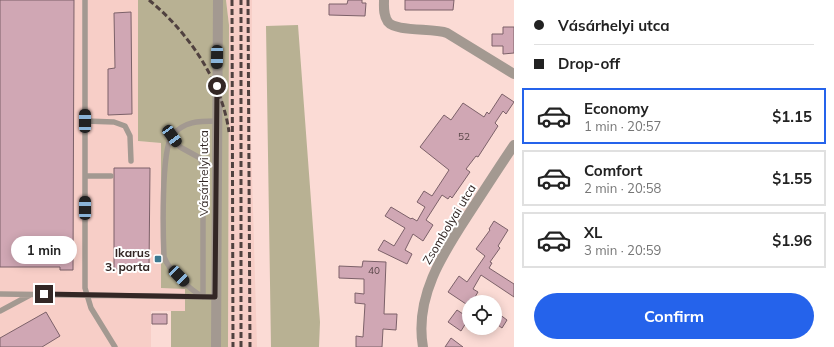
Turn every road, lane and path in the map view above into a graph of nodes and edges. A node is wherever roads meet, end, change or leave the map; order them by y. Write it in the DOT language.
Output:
graph roads {
  1 [pos="85,0"];
  2 [pos="218,0"];
  3 [pos="384,0"];
  4 [pos="514,74"];
  5 [pos="85,121"];
  6 [pos="216,121"];
  7 [pos="172,136"];
  8 [pos="514,144"];
  9 [pos="131,161"];
  10 [pos="85,176"];
  11 [pos="111,176"];
  12 [pos="0,294"];
  13 [pos="30,294"];
  14 [pos="86,295"];
  15 [pos="203,297"];
  16 [pos="215,297"];
  17 [pos="0,311"];
  18 [pos="115,347"];
  19 [pos="216,347"];
  20 [pos="423,347"];
  1 -- 5 [label="lane"];
  2 -- 6 [label="street, Vásárhelyi utca"];
  3 -- 4 [label="street"];
  5 -- 9 [label="lane"];
  5 -- 10 [label="lane"];
  6 -- 7 [label="lane"];
  6 -- 16 [label="street, Vásárhelyi utca"];
  7 -- 15 [label="lane"];
  7 -- 15 [label="lane"];
  8 -- 20 [label="street, Zsombolyai utca"];
  10 -- 11 [label="lane"];
  10 -- 14 [label="lane"];
  12 -- 13 [label="lane"];
  13 -- 14 [label="lane"];
  13 -- 17 [label="lane"];
  14 -- 15 [label="lane"];
  14 -- 18 [label="lane"];
  15 -- 16 [label="lane"];
  16 -- 19 [label="street, Vásárhelyi utca"];
}
